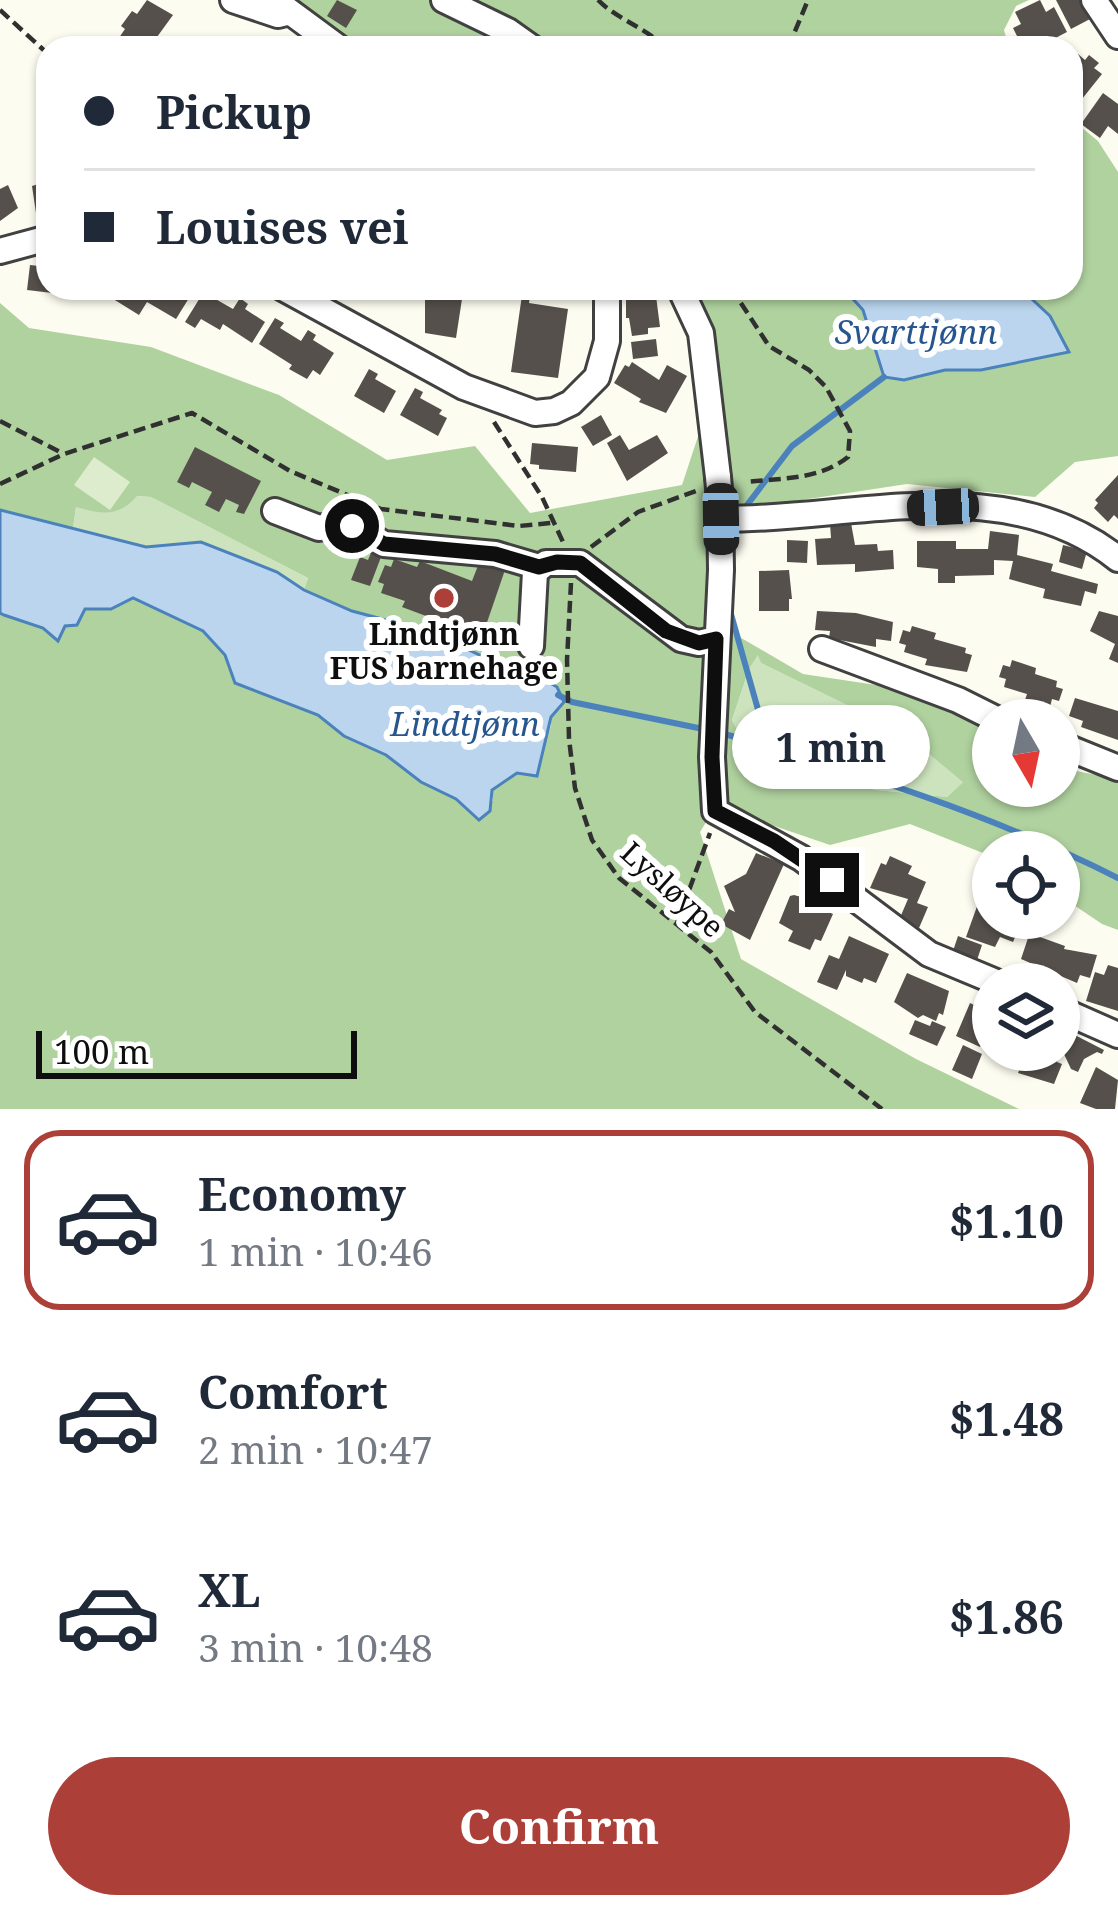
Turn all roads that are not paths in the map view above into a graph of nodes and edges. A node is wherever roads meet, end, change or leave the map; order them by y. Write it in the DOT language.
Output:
graph roads {
  1 [pos="232,0"];
  2 [pos="444,0"];
  3 [pos="1094,0"];
  4 [pos="282,6"];
  5 [pos="323,36"];
  6 [pos="515,36"];
  7 [pos="1118,36"];
  8 [pos="36,241"];
  9 [pos="0,251"];
  10 [pos="305,300"];
  11 [pos="606,300"];
  12 [pos="687,300"];
  13 [pos="715,496"];
  14 [pos="275,511"];
  15 [pos="1118,559"];
  16 [pos="539,567"];
  17 [pos="716,639"];
  18 [pos="531,646"];
  19 [pos="822,649"];
  20 [pos="972,707"];
  21 [pos="1080,753"];
  22 [pos="1118,769"];
  23 [pos="972,972"];
  24 [pos="1080,1019"];
  25 [pos="1118,1035"];
  1 -- 4 [label="street"];
  2 -- 6 [label="street"];
  3 -- 7 [label="street"];
  4 -- 5 [label="street"];
  8 -- 9 [label="street"];
  10 -- 11 [label="street"];
  12 -- 13 [label="street"];
  13 -- 15 [label="street"];
  13 -- 17 [label="street"];
  14 -- 16 [label="street"];
  16 -- 17 [label="street"];
  16 -- 18 [label="street"];
  17 -- 23 [label="street"];
  19 -- 20 [label="street"];
  21 -- 22 [label="street"];
  24 -- 25 [label="street"];
}
